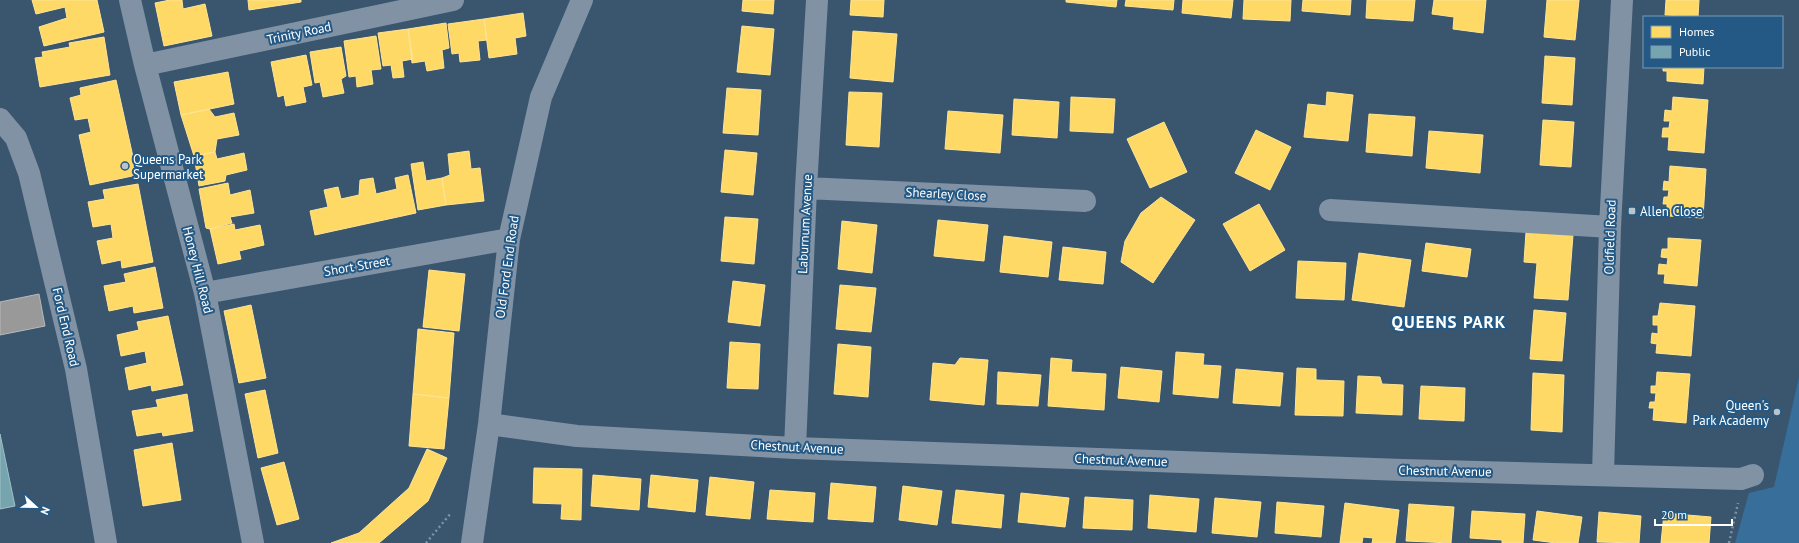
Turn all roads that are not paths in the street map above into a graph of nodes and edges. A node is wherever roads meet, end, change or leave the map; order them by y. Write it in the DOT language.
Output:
graph roads {
  1 [pos="130,0"];
  2 [pos="453,0"];
  3 [pos="582,0"];
  4 [pos="817,0"];
  5 [pos="1622,0"];
  6 [pos="145,65"];
  7 [pos="0,119"];
  8 [pos="806,188"];
  9 [pos="1085,201"];
  10 [pos="1330,210"];
  11 [pos="1610,227"];
  12 [pos="508,239"];
  13 [pos="205,293"];
  14 [pos="490,424"];
  15 [pos="795,448"];
  16 [pos="1603,474"];
  17 [pos="1747,477"];
  18 [pos="106,543"];
  19 [pos="253,543"];
  20 [pos="472,543"];
  1 -- 6 [label="street, Honey Hill Road"];
  2 -- 6 [label="street, Trinity Road"];
  3 -- 12 [label="street, Old Ford End Road"];
  4 -- 8 [label="street, Laburnum Avenue"];
  5 -- 11 [label="street, Oldfield Road"];
  6 -- 13 [label="street, Honey Hill Road"];
  7 -- 18 [label="street, Ford End Road"];
  8 -- 9 [label="street, Shearley Close"];
  8 -- 15 [label="street, Laburnum Avenue"];
  10 -- 11 [label="street"];
  11 -- 16 [label="street, Oldfield Road"];
  12 -- 13 [label="street, Short Street"];
  12 -- 14 [label="street, Old Ford End Road"];
  13 -- 19 [label="street, Honey Hill Road"];
  14 -- 15 [label="street, Chestnut Avenue"];
  14 -- 20 [label="street, Old Ford End Road"];
  15 -- 16 [label="street, Chestnut Avenue"];
  16 -- 17 [label="street, Chestnut Avenue"];
}
